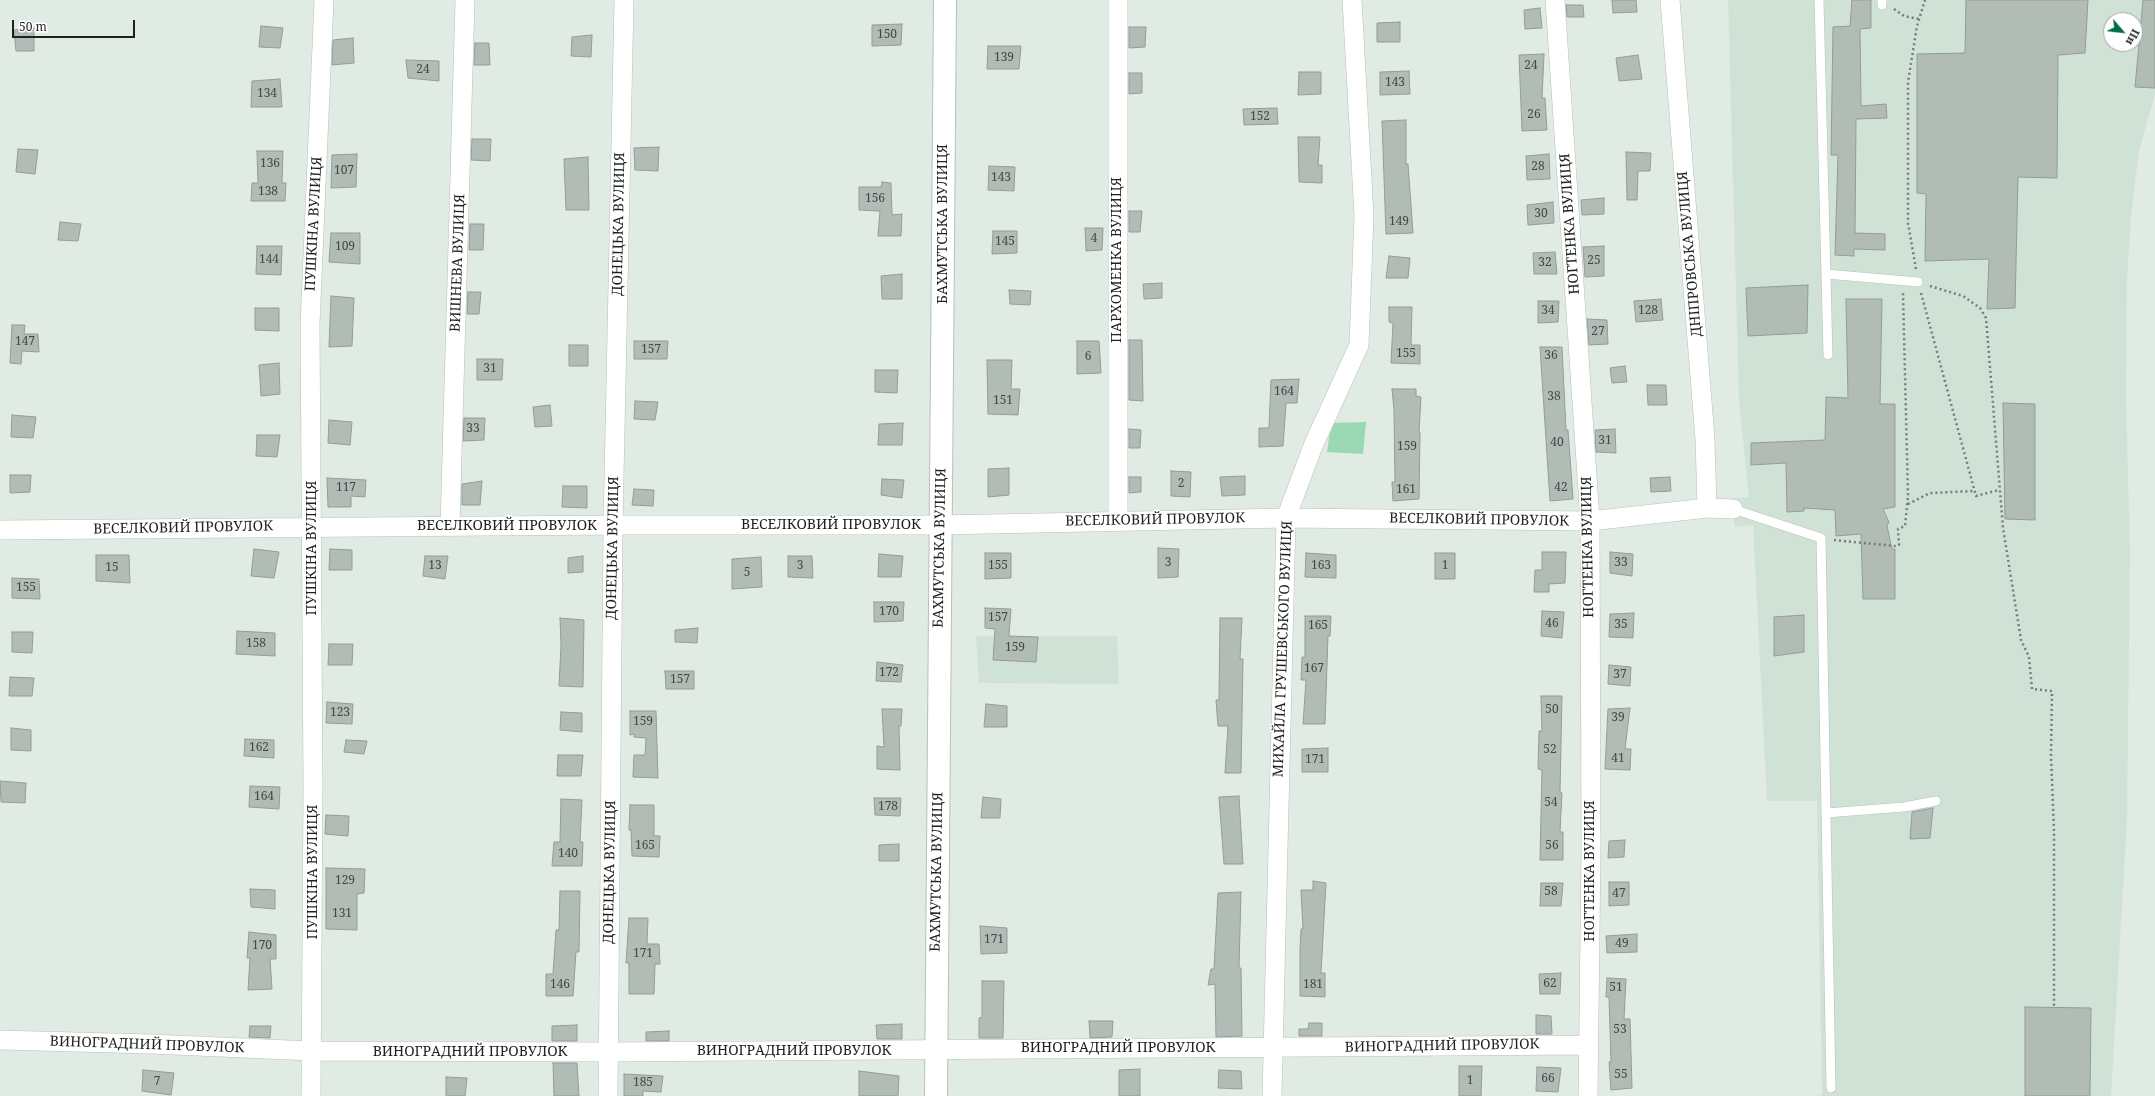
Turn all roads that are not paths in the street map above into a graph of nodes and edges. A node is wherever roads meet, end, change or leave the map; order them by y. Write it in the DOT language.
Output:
graph roads {
  1 [pos="324,0"];
  2 [pos="465,0"];
  3 [pos="624,0"];
  4 [pos="945,0"];
  5 [pos="1118,0"];
  6 [pos="1352,0"];
  7 [pos="1555,0"];
  8 [pos="1670,0"];
  9 [pos="1819,0"];
  10 [pos="1826,274"];
  11 [pos="1918,282"];
  12 [pos="1828,355"];
  13 [pos="1707,508"];
  14 [pos="1733,508"];
  15 [pos="1286,518"];
  16 [pos="1118,521"];
  17 [pos="1590,521"];
  18 [pos="613,525"];
  19 [pos="940,525"];
  20 [pos="0,526"];
  21 [pos="450,526"];
  22 [pos="312,527"];
  23 [pos="0,531"];
  24 [pos="1936,801"];
  25 [pos="1826,813"];
  26 [pos="0,1040"];
  27 [pos="1589,1045"];
  28 [pos="1273,1048"];
  29 [pos="935,1050"];
  30 [pos="312,1051"];
  31 [pos="608,1052"];
  32 [pos="1831,1088"];
  33 [pos="311,1096"];
  34 [pos="608,1096"];
  35 [pos="936,1096"];
  36 [pos="1272,1096"];
  37 [pos="1588,1096"];
  1 -- 22 [label="street, ПУШКІНА ВУЛИЦЯ"];
  2 -- 21 [label="street, ВИШНЕВА ВУЛИЦЯ"];
  3 -- 18 [label="street, ДОНЕЦЬКА ВУЛИЦЯ"];
  4 -- 19 [label="street, БАХМУТСЬКА ВУЛИЦЯ"];
  5 -- 16 [label="street, ПАРХОМЕНКА ВУЛИЦЯ"];
  6 -- 15 [label="street, МИХАЙЛА ГРУШЕВСЬКОГО ВУЛИЦЯ"];
  7 -- 17 [label="street, НОГТЕНКА ВУЛИЦЯ"];
  8 -- 13 [label="street, ДНІПРОВСЬКА ВУЛИЦЯ"];
  9 -- 10 [label="lane"];
  10 -- 11 [label="lane"];
  10 -- 12 [label="lane"];
  13 -- 14 [label="street, ВЕСЕЛКОВИЙ ПРОВУЛОК"];
  13 -- 17 [label="street, ВЕСЕЛКОВИЙ ПРОВУЛОК"];
  14 -- 25 [label="lane"];
  15 -- 16 [label="street, ВЕСЕЛКОВИЙ ПРОВУЛОК"];
  15 -- 17 [label="street, ВЕСЕЛКОВИЙ ПРОВУЛОК"];
  15 -- 28 [label="street, МИХАЙЛА ГРУШЕВСЬКОГО ВУЛИЦЯ"];
  16 -- 19 [label="street, ВЕСЕЛКОВИЙ ПРОВУЛОК"];
  17 -- 27 [label="street, НОГТЕНКА ВУЛИЦЯ"];
  18 -- 19 [label="street, ВЕСЕЛКОВИЙ ПРОВУЛОК"];
  18 -- 21 [label="street, ВЕСЕЛКОВИЙ ПРОВУЛОК"];
  18 -- 31 [label="street, ДОНЕЦЬКА ВУЛИЦЯ"];
  19 -- 29 [label="street, БАХМУТСЬКА ВУЛИЦЯ"];
  20 -- 23 [label="street"];
  21 -- 22 [label="street, ВЕСЕЛКОВИЙ ПРОВУЛОК"];
  22 -- 23 [label="street, ВЕСЕЛКОВИЙ ПРОВУЛОК"];
  22 -- 30 [label="street, ПУШКІНА ВУЛИЦЯ"];
  24 -- 25 [label="lane"];
  25 -- 32 [label="lane"];
  26 -- 30 [label="street, ВИНОГРАДНИЙ ПРОВУЛОК"];
  27 -- 28 [label="street, ВИНОГРАДНИЙ ПРОВУЛОК"];
  27 -- 37 [label="street, НОГТЕНКА ВУЛИЦЯ"];
  28 -- 29 [label="street, ВИНОГРАДНИЙ ПРОВУЛОК"];
  28 -- 36 [label="street, МИХАЙЛА ГРУШЕВСЬКОГО ВУЛИЦЯ"];
  29 -- 31 [label="street, ВИНОГРАДНИЙ ПРОВУЛОК"];
  29 -- 35 [label="street, БАХМУТСЬКА ВУЛИЦЯ"];
  30 -- 31 [label="street, ВИНОГРАДНИЙ ПРОВУЛОК"];
  30 -- 33 [label="street, ПУШКІНА ВУЛИЦЯ"];
  31 -- 34 [label="street, ДОНЕЦЬКА ВУЛИЦЯ"];
}
